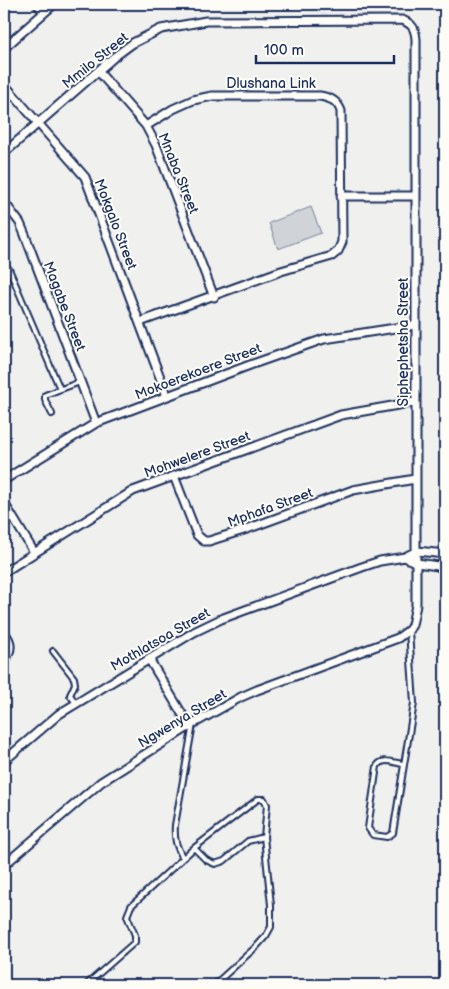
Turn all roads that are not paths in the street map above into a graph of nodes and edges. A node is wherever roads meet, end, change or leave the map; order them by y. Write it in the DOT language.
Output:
graph roads {
  1 [pos="37,4"];
  2 [pos="54,4"];
  3 [pos="44,12"];
  4 [pos="416,39"];
  5 [pos="4,48"];
  6 [pos="98,71"];
  7 [pos="4,84"];
  8 [pos="39,123"];
  9 [pos="146,126"];
  10 [pos="4,153"];
  11 [pos="341,196"];
  12 [pos="416,196"];
  13 [pos="4,202"];
  14 [pos="4,265"];
  15 [pos="214,297"];
  16 [pos="140,322"];
  17 [pos="415,325"];
  18 [pos="80,382"];
  19 [pos="60,389"];
  20 [pos="166,396"];
  21 [pos="415,402"];
  22 [pos="52,414"];
  23 [pos="96,423"];
  24 [pos="174,476"];
  25 [pos="415,479"];
  26 [pos="4,480"];
  27 [pos="4,503"];
  28 [pos="417,551"];
  29 [pos="34,552"];
  30 [pos="445,554"];
  31 [pos="405,557"];
  32 [pos="417,563"];
  33 [pos="444,568"];
  34 [pos="4,572"];
  35 [pos="408,630"];
  36 [pos="4,633"];
  37 [pos="53,651"];
  38 [pos="149,659"];
  39 [pos="4,662"];
  40 [pos="76,704"];
  41 [pos="192,725"];
  42 [pos="4,761"];
  43 [pos="403,764"];
  44 [pos="264,838"];
  45 [pos="194,848"];
  46 [pos="183,858"];
  47 [pos="4,865"];
  48 [pos="86,985"];
  49 [pos="214,985"];
  1 -- 3 [label="street"];
  2 -- 3 [label="street"];
  3 -- 5 [label="street"];
  4 -- 6 [label="street, Mmilo Street"];
  4 -- 12 [label="street, Siphephetsha Street"];
  6 -- 8 [label="street, Mmilo Street"];
  6 -- 9 [label="street, Mnaba Street"];
  7 -- 8 [label="street, Mokgalo Street"];
  8 -- 10 [label="street, Mmilo Street"];
  8 -- 16 [label="street, Mokgalo Street"];
  9 -- 11 [label="street, Dlushana Link"];
  9 -- 15 [label="street, Mnaba Street"];
  11 -- 12 [label="street"];
  11 -- 15 [label="street, Dlushana Link"];
  12 -- 17 [label="street, Siphephetsha Street"];
  13 -- 18 [label="street, Magabe Street"];
  14 -- 19 [label="lane"];
  15 -- 16 [label="street, Dlushana Link"];
  16 -- 20 [label="street, Mokgalo Street"];
  17 -- 20 [label="street, Mokoerekoere Street"];
  17 -- 21 [label="street, Siphephetsha Street"];
  18 -- 19 [label="lane"];
  18 -- 23 [label="street, Magabe Street"];
  19 -- 22 [label="lane"];
  20 -- 23 [label="street, Mokoerekoere Street"];
  21 -- 24 [label="street, Mohwelere Street"];
  21 -- 25 [label="street, Siphephetsha Street"];
  23 -- 26 [label="street, Mokoerekoere Street"];
  24 -- 25 [label="street, Mphafa Street"];
  24 -- 29 [label="street, Mohwelere Street"];
  25 -- 28 [label="street, Siphephetsha Street"];
  27 -- 29 [label="street"];
  28 -- 30 [label="street"];
  28 -- 31 [label="street, Mothlatsoa Street"];
  28 -- 32 [label="street, Siphephetsha Street"];
  29 -- 34 [label="street, Mohwelere Street"];
  31 -- 32 [label="street"];
  31 -- 38 [label="street, Mothlatsoa Street"];
  32 -- 33 [label="street"];
  32 -- 35 [label="street, Siphephetsha Street"];
  35 -- 41 [label="street, Ngwenya Street"];
  35 -- 43 [label="lane"];
  36 -- 39 [label="street"];
  37 -- 40 [label="lane"];
  38 -- 40 [label="street, Mothlatsoa Street"];
  38 -- 41 [label="street"];
  40 -- 42 [label="street, Mothlatsoa Street"];
  41 -- 46 [label="lane"];
  41 -- 47 [label="street, Ngwenya Street"];
  43 -- 43 [label="lane"];
  44 -- 45 [label="lane"];
  44 -- 45 [label="lane"];
  44 -- 49 [label="lane"];
  45 -- 46 [label="lane"];
  46 -- 48 [label="lane"];
}
